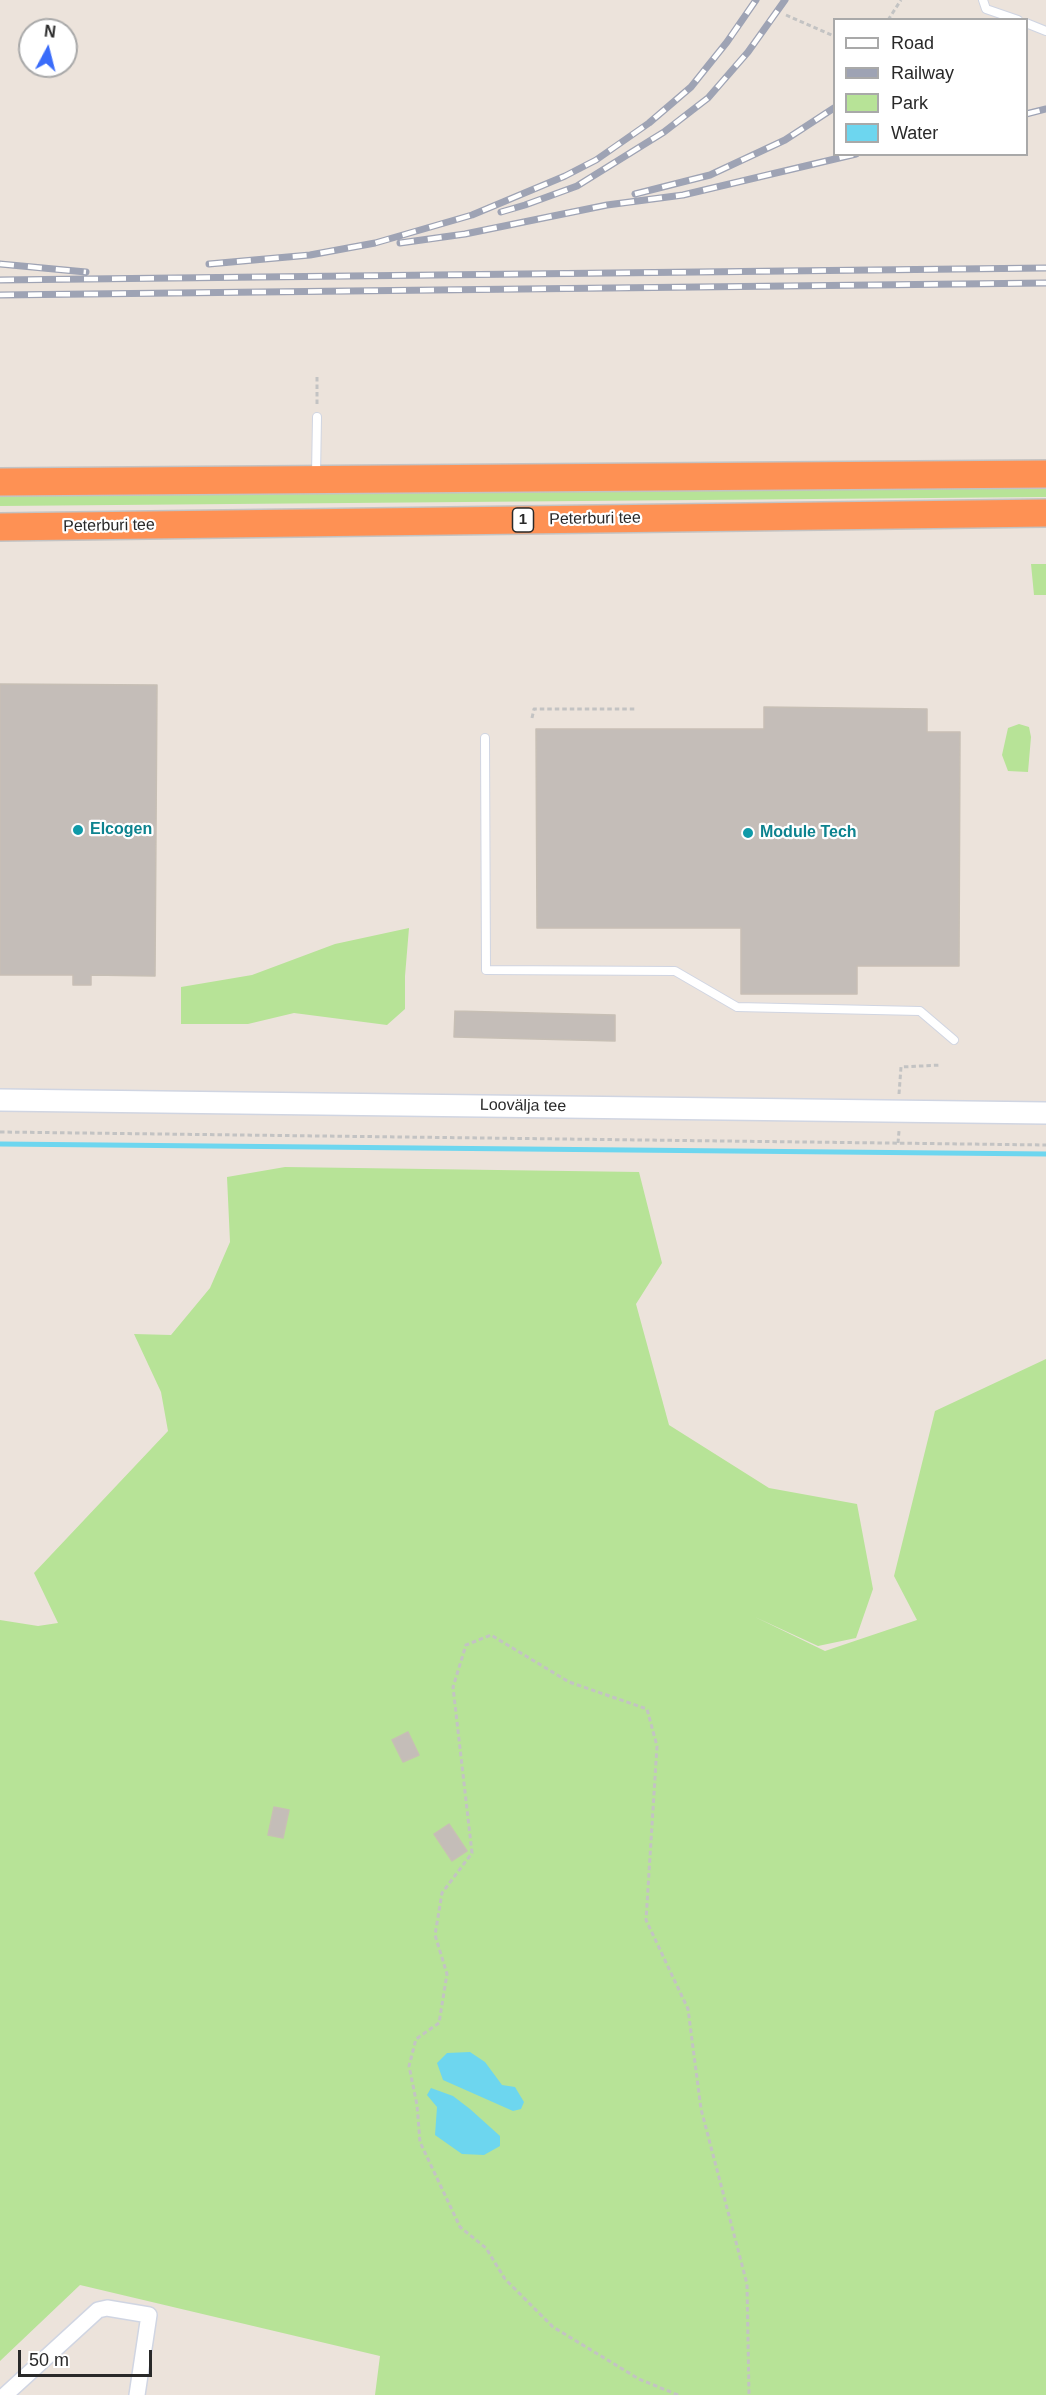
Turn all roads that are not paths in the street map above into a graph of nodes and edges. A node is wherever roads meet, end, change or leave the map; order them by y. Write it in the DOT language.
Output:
graph roads {
  1 [pos="983,0"];
  2 [pos="1012,18"];
  3 [pos="1028,24"];
  4 [pos="1046,31"];
  5 [pos="317,417"];
  6 [pos="1046,474"];
  7 [pos="316,480"];
  8 [pos="0,482"];
  9 [pos="1046,513"];
  10 [pos="0,527"];
  11 [pos="485,738"];
  12 [pos="954,1041"];
  13 [pos="0,1100"];
  14 [pos="1046,1113"];
  15 [pos="5,2395"];
  16 [pos="137,2395"];
  1 -- 2 [label="lane"];
  3 -- 4 [label="lane"];
  5 -- 7 [label="lane"];
  6 -- 7 [label="highway"];
  7 -- 8 [label="highway"];
  9 -- 10 [label="highway, Peterburi tee / 1"];
  11 -- 12 [label="lane"];
  13 -- 14 [label="street, Loovälja tee"];
  15 -- 16 [label="street"];
}
